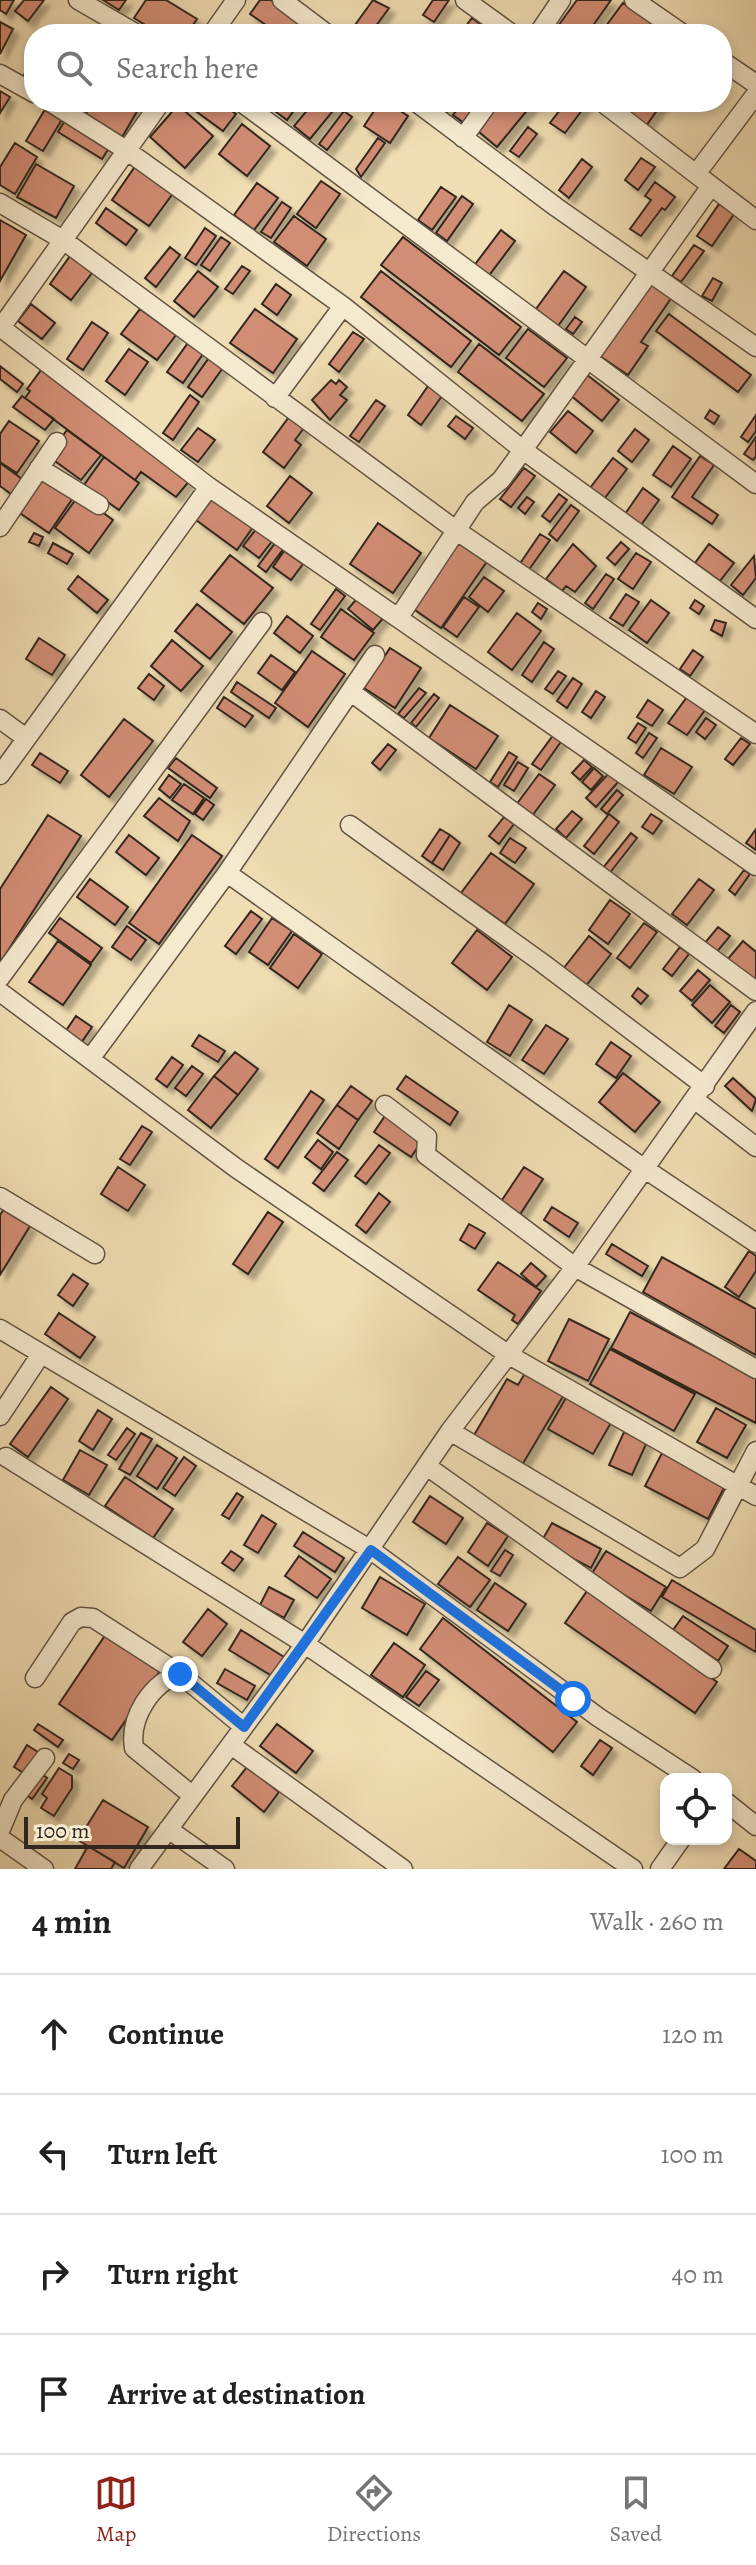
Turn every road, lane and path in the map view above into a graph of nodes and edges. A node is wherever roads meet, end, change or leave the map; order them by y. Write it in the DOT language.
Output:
graph roads {
  1 [pos="78,0"];
  2 [pos="236,0"];
  3 [pos="282,0"];
  4 [pos="465,0"];
  5 [pos="561,0"];
  6 [pos="634,0"];
  7 [pos="120,24"];
  8 [pos="219,24"];
  9 [pos="314,24"];
  10 [pos="498,24"];
  11 [pos="545,24"];
  12 [pos="669,24"];
  13 [pos="732,68"];
  14 [pos="0,74"];
  15 [pos="756,84"];
  16 [pos="24,87"];
  17 [pos="756,94"];
  18 [pos="66,112"];
  19 [pos="154,112"];
  20 [pos="254,112"];
  21 [pos="429,112"];
  22 [pos="482,112"];
  23 [pos="615,112"];
  24 [pos="463,138"];
  25 [pos="126,150"];
  26 [pos="696,174"];
  27 [pos="711,186"];
  28 [pos="0,203"];
  29 [pos="756,220"];
  30 [pos="63,240"];
  31 [pos="648,272"];
  32 [pos="343,306"];
  33 [pos="0,328"];
  34 [pos="756,347"];
  35 [pos="586,359"];
  36 [pos="275,398"];
  37 [pos="57,442"];
  38 [pos="523,450"];
  39 [pos="39,468"];
  40 [pos="756,484"];
  41 [pos="209,487"];
  42 [pos="99,505"];
  43 [pos="0,527"];
  44 [pos="457,531"];
  45 [pos="399,617"];
  46 [pos="756,619"];
  47 [pos="262,622"];
  48 [pos="375,655"];
  49 [pos="351,692"];
  50 [pos="0,719"];
  51 [pos="756,734"];
  52 [pos="26,738"];
  53 [pos="0,775"];
  54 [pos="350,825"];
  55 [pos="756,866"];
  56 [pos="227,873"];
  57 [pos="0,978"];
  58 [pos="756,991"];
  59 [pos="0,992"];
  60 [pos="756,1012"];
  61 [pos="90,1059"];
  62 [pos="699,1092"];
  63 [pos="385,1105"];
  64 [pos="756,1147"];
  65 [pos="642,1167"];
  66 [pos="0,1197"];
  67 [pos="756,1243"];
  68 [pos="95,1254"];
  69 [pos="575,1267"];
  70 [pos="0,1329"];
  71 [pos="41,1354"];
  72 [pos="509,1355"];
  73 [pos="756,1369"];
  74 [pos="0,1416"];
  75 [pos="450,1431"];
  76 [pos="756,1451"];
  77 [pos="6,1457"];
  78 [pos="428,1467"];
  79 [pos="738,1486"];
  80 [pos="756,1496"];
  81 [pos="371,1550"];
  82 [pos="305,1644"];
  83 [pos="712,1669"];
  84 [pos="180,1674"];
  85 [pos="35,1678"];
  86 [pos="244,1727"];
  87 [pos="231,1745"];
  88 [pos="45,1758"];
  89 [pos="684,1773"];
  90 [pos="193,1796"];
  91 [pos="732,1807"];
  92 [pos="756,1826"];
  93 [pos="168,1829"];
  94 [pos="0,1831"];
  95 [pos="0,1838"];
  96 [pos="677,1845"];
  97 [pos="44,1869"];
  98 [pos="139,1869"];
  99 [pos="225,1869"];
  100 [pos="403,1869"];
  101 [pos="633,1869"];
  102 [pos="660,1869"];
  1 -- 7 [label="street"];
  2 -- 8 [label="street"];
  3 -- 9 [label="street"];
  4 -- 10 [label="street"];
  5 -- 11 [label="street"];
  6 -- 12 [label="street"];
  13 -- 15 [label="street"];
  14 -- 16 [label="street"];
  17 -- 26 [label="street"];
  18 -- 25 [label="street"];
  19 -- 25 [label="street"];
  20 -- 35 [label="street"];
  21 -- 24 [label="street"];
  22 -- 24 [label="street"];
  23 -- 26 [label="street"];
  24 -- 31 [label="street"];
  25 -- 30 [label="street"];
  25 -- 32 [label="street"];
  26 -- 27 [label="street"];
  27 -- 29 [label="street"];
  27 -- 31 [label="street"];
  28 -- 30 [label="street"];
  30 -- 33 [label="street"];
  30 -- 36 [label="street"];
  31 -- 34 [label="street"];
  31 -- 35 [label="street"];
  32 -- 36 [label="street"];
  32 -- 38 [label="street"];
  33 -- 41 [label="street"];
  35 -- 38 [label="street"];
  35 -- 40 [label="street"];
  36 -- 44 [label="street"];
  37 -- 39 [label="street"];
  38 -- 44 [label="street"];
  38 -- 46 [label="street"];
  39 -- 42 [label="street"];
  39 -- 43 [label="street"];
  41 -- 45 [label="street"];
  41 -- 52 [label="street"];
  44 -- 45 [label="street"];
  44 -- 51 [label="street"];
  45 -- 55 [label="street"];
  47 -- 57 [label="street"];
  48 -- 49 [label="street"];
  49 -- 56 [label="street"];
  49 -- 58 [label="street"];
  50 -- 52 [label="street"];
  52 -- 53 [label="street"];
  54 -- 62 [label="street"];
  56 -- 61 [label="street"];
  56 -- 65 [label="street"];
  59 -- 61 [label="street"];
  60 -- 62 [label="street"];
  61 -- 72 [label="street"];
  62 -- 64 [label="street"];
  62 -- 65 [label="street"];
  63 -- 69 [label="street"];
  65 -- 67 [label="street"];
  65 -- 69 [label="street"];
  66 -- 68 [label="street"];
  69 -- 72 [label="street"];
  69 -- 73 [label="street"];
  70 -- 71 [label="street"];
  71 -- 74 [label="street"];
  71 -- 81 [label="street"];
  72 -- 75 [label="street"];
  72 -- 79 [label="street"];
  75 -- 78 [label="street"];
  75 -- 79 [label="street"];
  76 -- 79 [label="street"];
  77 -- 82 [label="street"];
  78 -- 81 [label="street"];
  78 -- 83 [label="street"];
  79 -- 80 [label="street"];
  81 -- 82 [label="street"];
  81 -- 89 [label="street"];
  82 -- 86 [label="street"];
  82 -- 101 [label="street"];
  84 -- 85 [label="street"];
  84 -- 86 [label="street"];
  84 -- 90 [label="street"];
  86 -- 87 [label="street"];
  87 -- 90 [label="street"];
  87 -- 100 [label="street"];
  88 -- 94 [label="street"];
  90 -- 93 [label="street"];
  91 -- 92 [label="street"];
  93 -- 98 [label="street"];
  93 -- 99 [label="street"];
  95 -- 97 [label="street"];
  96 -- 102 [label="street"];
}
